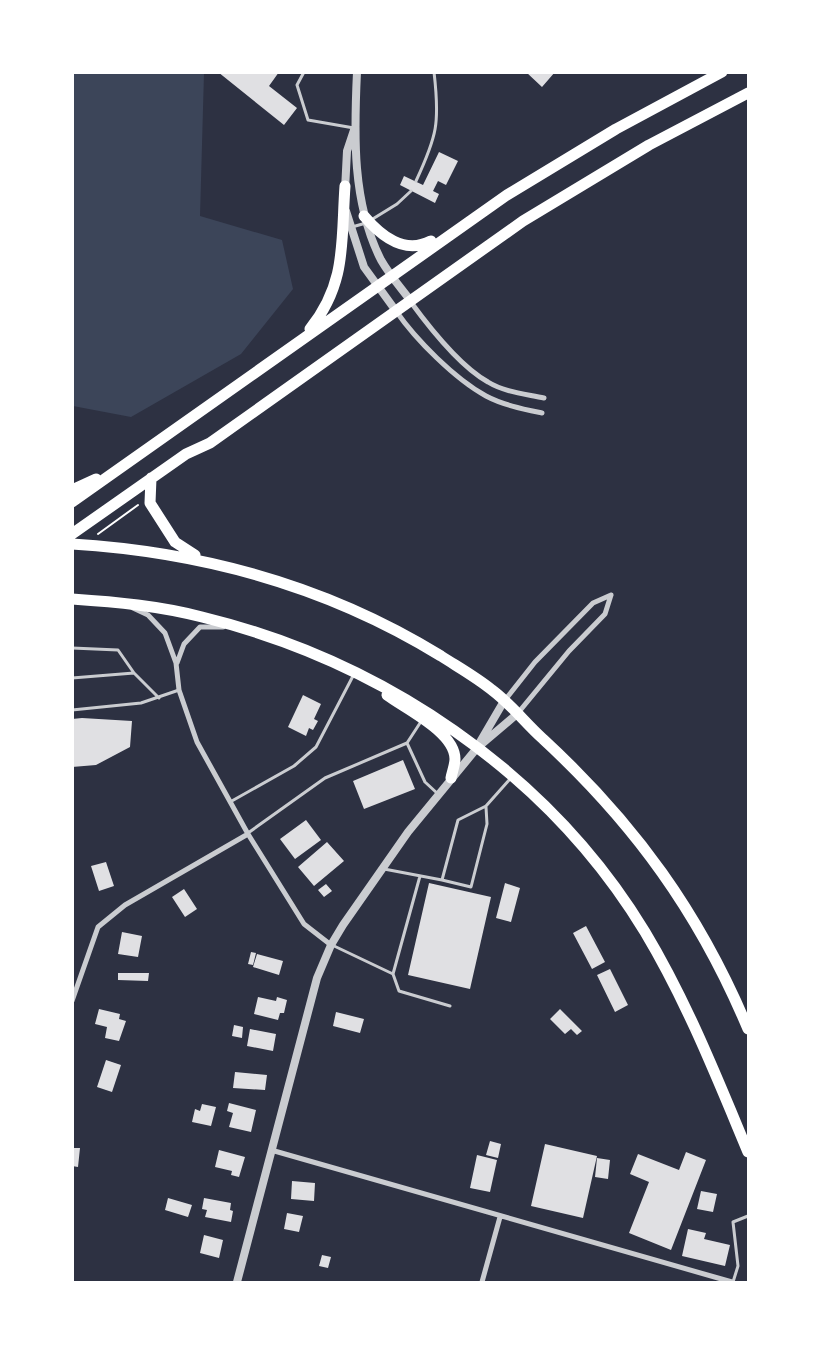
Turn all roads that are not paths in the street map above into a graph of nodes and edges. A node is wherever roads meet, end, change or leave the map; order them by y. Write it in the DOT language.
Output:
graph roads {
  1 [pos="304,72"];
  2 [pos="357,72"];
  3 [pos="434,72"];
  4 [pos="722,72"];
  5 [pos="748,93"];
  6 [pos="354,128"];
  7 [pos="416,181"];
  8 [pos="345,186"];
  9 [pos="410,191"];
  10 [pos="367,220"];
  11 [pos="346,228"];
  12 [pos="455,230"];
  13 [pos="392,275"];
  14 [pos="376,286"];
  15 [pos="410,300"];
  16 [pos="396,311"];
  17 [pos="296,344"];
  18 [pos="544,398"];
  19 [pos="542,413"];
  20 [pos="127,464"];
  21 [pos="151,478"];
  22 [pos="72,490"];
  23 [pos="72,502"];
  24 [pos="72,534"];
  25 [pos="72,544"];
  26 [pos="213,563"];
  27 [pos="72,599"];
  28 [pos="118,603"];
  29 [pos="240,627"];
  30 [pos="72,648"];
  31 [pos="176,663"];
  32 [pos="356,671"];
  33 [pos="134,673"];
  34 [pos="72,678"];
  35 [pos="179,690"];
  36 [pos="158,698"];
  37 [pos="504,701"];
  38 [pos="72,710"];
  39 [pos="517,714"];
  40 [pos="423,720"];
  41 [pos="407,742"];
  42 [pos="477,748"];
  43 [pos="512,776"];
  44 [pos="451,778"];
  45 [pos="438,794"];
  46 [pos="230,802"];
  47 [pos="486,806"];
  48 [pos="248,834"];
  49 [pos="383,868"];
  50 [pos="420,876"];
  51 [pos="442,880"];
  52 [pos="331,945"];
  53 [pos="393,974"];
  54 [pos="72,1001"];
  55 [pos="450,1006"];
  56 [pos="748,1029"];
  57 [pos="272,1150"];
  58 [pos="748,1152"];
  59 [pos="748,1216"];
  60 [pos="500,1217"];
  61 [pos="237,1282"];
  62 [pos="482,1282"];
  63 [pos="733,1282"];
  1 -- 6 [label="lane"];
  2 -- 6 [label="street"];
  3 -- 7 [label="lane"];
  4 -- 12 [label="highway"];
  5 -- 15 [label="highway"];
  6 -- 8 [label="street"];
  6 -- 10 [label="street"];
  8 -- 11 [label="highway"];
  9 -- 10 [label="lane"];
  10 -- 11 [label="lane"];
  10 -- 12 [label="highway"];
  10 -- 13 [label="street"];
  11 -- 14 [label="street"];
  11 -- 17 [label="highway"];
  12 -- 13 [label="highway"];
  13 -- 14 [label="highway"];
  13 -- 15 [label="street"];
  14 -- 16 [label="street"];
  14 -- 17 [label="highway"];
  15 -- 16 [label="highway"];
  15 -- 18 [label="street"];
  16 -- 19 [label="street"];
  16 -- 21 [label="highway"];
  17 -- 20 [label="highway"];
  20 -- 22 [label="highway"];
  20 -- 23 [label="highway"];
  21 -- 24 [label="highway"];
  21 -- 26 [label="highway"];
  25 -- 26 [label="highway"];
  26 -- 37 [label="highway"];
  27 -- 28 [label="highway"];
  28 -- 29 [label="highway"];
  28 -- 31 [label="street"];
  29 -- 31 [label="street"];
  29 -- 32 [label="highway"];
  30 -- 33 [label="lane"];
  31 -- 35 [label="street"];
  32 -- 40 [label="highway"];
  32 -- 42 [label="highway"];
  32 -- 46 [label="lane"];
  33 -- 34 [label="lane"];
  33 -- 36 [label="lane"];
  35 -- 36 [label="lane"];
  35 -- 46 [label="street"];
  36 -- 38 [label="lane"];
  37 -- 39 [label="highway"];
  37 -- 39 [label="street"];
  37 -- 42 [label="street"];
  39 -- 42 [label="street"];
  39 -- 56 [label="highway"];
  40 -- 41 [label="lane"];
  40 -- 44 [label="highway"];
  41 -- 45 [label="lane"];
  41 -- 48 [label="lane"];
  42 -- 43 [label="highway"];
  42 -- 44 [label="street"];
  43 -- 47 [label="lane"];
  43 -- 58 [label="highway"];
  44 -- 45 [label="street"];
  45 -- 49 [label="street"];
  46 -- 48 [label="street"];
  47 -- 51 [label="lane"];
  47 -- 51 [label="lane"];
  48 -- 52 [label="street"];
  48 -- 54 [label="street"];
  49 -- 50 [label="lane"];
  49 -- 52 [label="street"];
  50 -- 51 [label="lane"];
  50 -- 53 [label="lane"];
  52 -- 53 [label="lane"];
  52 -- 57 [label="street"];
  53 -- 55 [label="lane"];
  57 -- 60 [label="street"];
  57 -- 61 [label="street"];
  59 -- 63 [label="lane"];
  60 -- 62 [label="street"];
  60 -- 63 [label="street"];
}
